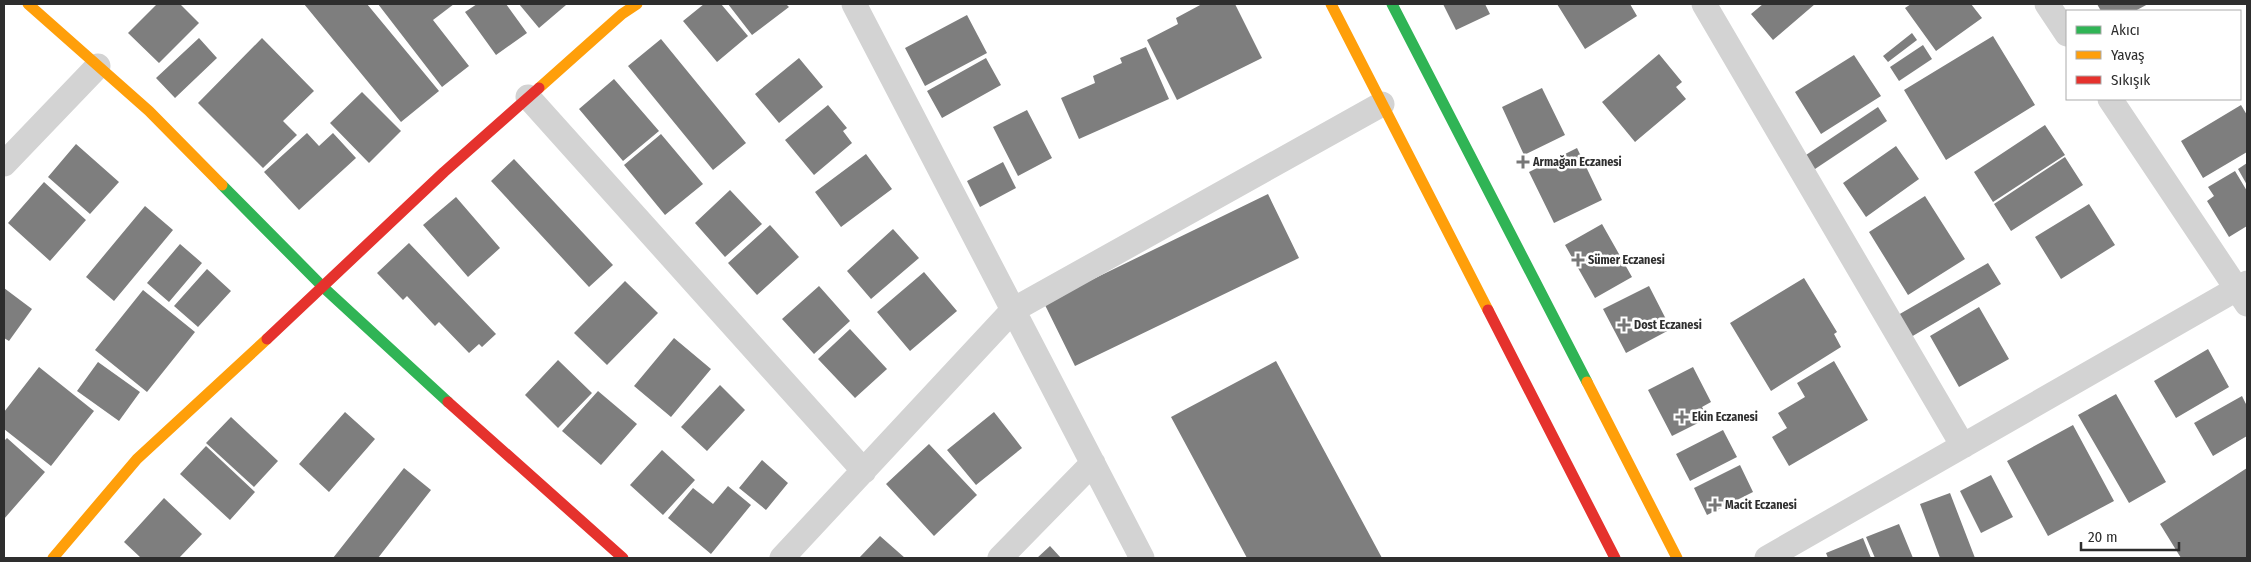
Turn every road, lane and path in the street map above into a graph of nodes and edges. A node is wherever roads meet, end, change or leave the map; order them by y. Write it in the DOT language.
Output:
graph roads {
  1 [pos="28,4"];
  2 [pos="637,4"];
  3 [pos="854,4"];
  4 [pos="1331,4"];
  5 [pos="1392,4"];
  6 [pos="1704,4"];
  7 [pos="2047,4"];
  8 [pos="2066,32"];
  9 [pos="98,66"];
  10 [pos="528,97"];
  11 [pos="2111,100"];
  12 [pos="1382,104"];
  13 [pos="4,164"];
  14 [pos="323,287"];
  15 [pos="2244,292"];
  16 [pos="1013,310"];
  17 [pos="1963,446"];
  18 [pos="1094,463"];
  19 [pos="864,471"];
  20 [pos="53,558"];
  21 [pos="623,558"];
  22 [pos="782,558"];
  23 [pos="1000,558"];
  24 [pos="1142,558"];
  25 [pos="1615,558"];
  26 [pos="1677,558"];
  27 [pos="1767,558"];
  1 -- 9 [label="street"];
  2 -- 10 [label="street"];
  3 -- 16 [label="street"];
  4 -- 12 [label="street"];
  5 -- 26 [label="street"];
  6 -- 17 [label="street"];
  7 -- 8 [label="street"];
  9 -- 13 [label="street"];
  9 -- 14 [label="street"];
  10 -- 14 [label="street"];
  10 -- 19 [label="street"];
  11 -- 15 [label="street"];
  12 -- 16 [label="street"];
  12 -- 25 [label="street"];
  14 -- 20 [label="street"];
  14 -- 21 [label="street"];
  15 -- 17 [label="street"];
  16 -- 18 [label="street"];
  16 -- 19 [label="street"];
  17 -- 27 [label="street"];
  18 -- 23 [label="street"];
  18 -- 24 [label="street"];
  19 -- 22 [label="street"];
}
